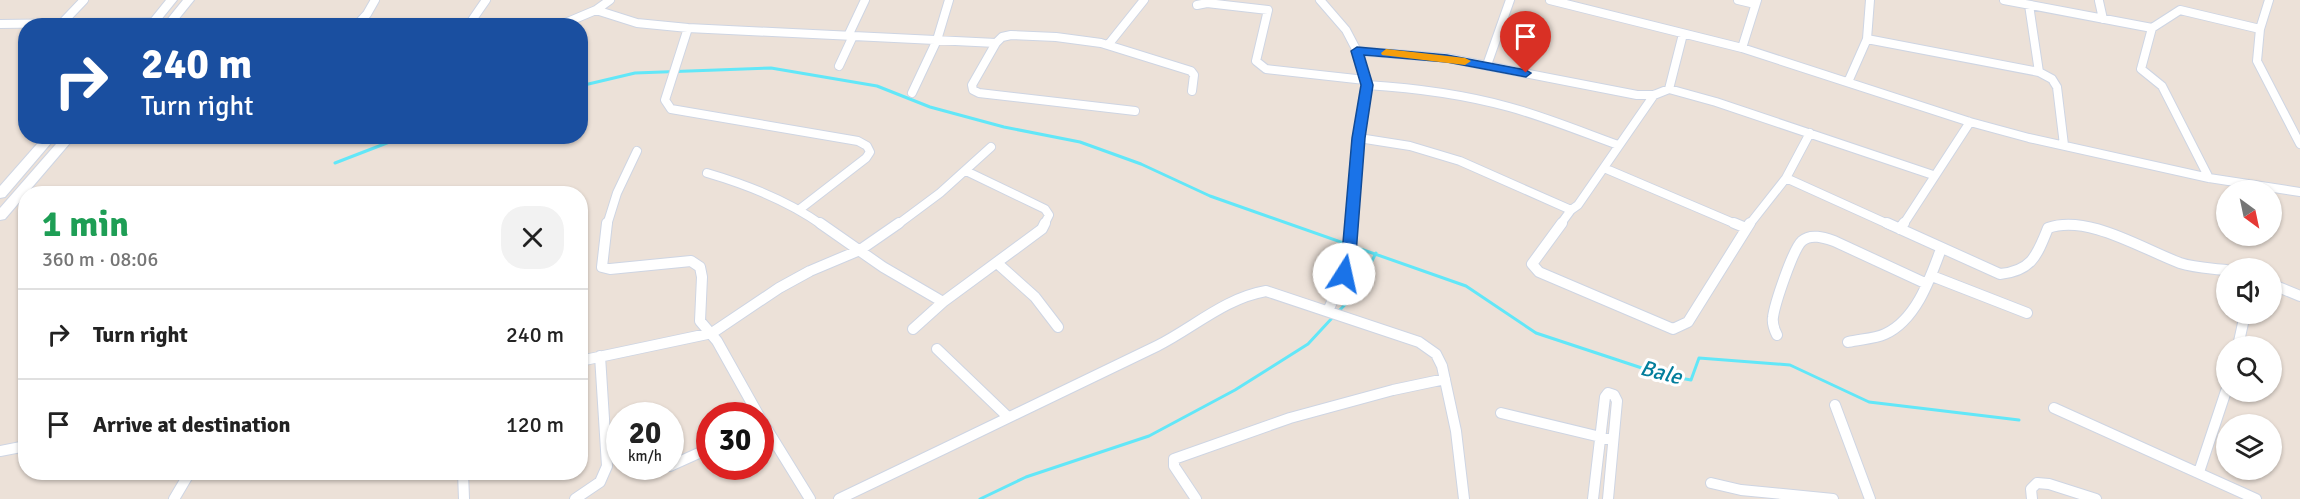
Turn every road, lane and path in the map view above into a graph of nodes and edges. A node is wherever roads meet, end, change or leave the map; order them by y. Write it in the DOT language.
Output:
graph roads {
  1 [pos="84,0"];
  2 [pos="172,0"];
  3 [pos="189,0"];
  4 [pos="375,0"];
  5 [pos="486,0"];
  6 [pos="610,0"];
  7 [pos="865,0"];
  8 [pos="949,0"];
  9 [pos="1144,0"];
  10 [pos="1320,0"];
  11 [pos="1510,0"];
  12 [pos="1550,0"];
  13 [pos="1738,0"];
  14 [pos="1870,0"];
  15 [pos="2004,0"];
  16 [pos="2269,0"];
  17 [pos="2099,1"];
  18 [pos="1756,2"];
  19 [pos="1197,5"];
  20 [pos="2029,5"];
  21 [pos="596,10"];
  22 [pos="67,18"];
  23 [pos="157,18"];
  24 [pos="174,18"];
  25 [pos="363,18"];
  26 [pos="473,18"];
  27 [pos="577,18"];
  28 [pos="2103,19"];
  29 [pos="18,23"];
  30 [pos="0,24"];
  31 [pos="688,28"];
  32 [pos="2152,28"];
  33 [pos="2260,29"];
  34 [pos="1683,34"];
  35 [pos="851,36"];
  36 [pos="1867,39"];
  37 [pos="937,40"];
  38 [pos="996,43"];
  39 [pos="1108,45"];
  40 [pos="1742,48"];
  41 [pos="1357,51"];
  42 [pos="1487,65"];
  43 [pos="839,66"];
  44 [pos="2040,72"];
  45 [pos="1366,82"];
  46 [pos="1848,82"];
  47 [pos="1669,89"];
  48 [pos="1192,91"];
  49 [pos="912,93"];
  50 [pos="1654,95"];
  51 [pos="1135,111"];
  52 [pos="1970,122"];
  53 [pos="1810,133"];
  54 [pos="1359,138"];
  55 [pos="44,144"];
  56 [pos="63,144"];
  57 [pos="2300,144"];
  58 [pos="1618,145"];
  59 [pos="2064,145"];
  60 [pos="991,147"];
  61 [pos="637,151"];
  62 [pos="1604,168"];
  63 [pos="966,171"];
  64 [pos="707,173"];
  65 [pos="1934,175"];
  66 [pos="1786,178"];
  67 [pos="2209,178"];
  68 [pos="26,186"];
  69 [pos="2300,192"];
  70 [pos="0,194"];
  71 [pos="18,195"];
  72 [pos="800,209"];
  73 [pos="1571,210"];
  74 [pos="0,216"];
  75 [pos="1746,228"];
  76 [pos="1900,230"];
  77 [pos="1941,249"];
  78 [pos="860,250"];
  79 [pos="997,263"];
  80 [pos="2216,269"];
  81 [pos="1930,280"];
  82 [pos="2282,289"];
  83 [pos="2300,296"];
  84 [pos="943,302"];
  85 [pos="1328,311"];
  86 [pos="2027,313"];
  87 [pos="1058,327"];
  88 [pos="913,329"];
  89 [pos="712,333"];
  90 [pos="1777,334"];
  91 [pos="1848,342"];
  92 [pos="937,350"];
  93 [pos="600,356"];
  94 [pos="588,358"];
  95 [pos="1445,379"];
  96 [pos="751,402"];
  97 [pos="2222,402"];
  98 [pos="1835,405"];
  99 [pos="2054,408"];
  100 [pos="1501,413"];
  101 [pos="1008,417"];
  102 [pos="1599,437"];
  103 [pos="1613,440"];
  104 [pos="774,441"];
  105 [pos="18,448"];
  106 [pos="0,451"];
  107 [pos="2199,472"];
  108 [pos="185,480"];
  109 [pos="463,480"];
  110 [pos="1711,483"];
  111 [pos="174,499"];
  112 [pos="464,499"];
  113 [pos="575,499"];
  114 [pos="810,499"];
  115 [pos="839,499"];
  116 [pos="1196,499"];
  117 [pos="1464,499"];
  118 [pos="1593,499"];
  119 [pos="1608,499"];
  120 [pos="1833,499"];
  121 [pos="1870,499"];
  122 [pos="2032,499"];
  123 [pos="2096,499"];
  124 [pos="2256,499"];
  1 -- 22 [label="street"];
  2 -- 23 [label="main road"];
  3 -- 24 [label="main road"];
  4 -- 25 [label="street"];
  5 -- 26 [label="street"];
  6 -- 21 [label="street"];
  7 -- 35 [label="street"];
  8 -- 37 [label="street"];
  9 -- 39 [label="street"];
  10 -- 41 [label="street"];
  11 -- 42 [label="street"];
  12 -- 34 [label="street"];
  13 -- 18 [label="street"];
  14 -- 36 [label="street"];
  15 -- 20 [label="street"];
  16 -- 33 [label="street"];
  17 -- 28 [label="street"];
  18 -- 40 [label="street"];
  19 -- 45 [label="street"];
  20 -- 28 [label="street"];
  20 -- 44 [label="street"];
  21 -- 27 [label="street"];
  21 -- 31 [label="street"];
  28 -- 32 [label="street"];
  29 -- 30 [label="street"];
  31 -- 35 [label="street"];
  31 -- 72 [label="street"];
  32 -- 33 [label="street"];
  32 -- 67 [label="street"];
  33 -- 57 [label="street"];
  34 -- 40 [label="street"];
  34 -- 47 [label="street"];
  35 -- 37 [label="street"];
  35 -- 43 [label="street"];
  36 -- 44 [label="street"];
  36 -- 46 [label="street"];
  37 -- 38 [label="street"];
  37 -- 49 [label="street"];
  38 -- 39 [label="street"];
  38 -- 51 [label="street"];
  39 -- 48 [label="street"];
  40 -- 46 [label="street"];
  41 -- 42 [label="street"];
  41 -- 45 [label="street"];
  42 -- 50 [label="street"];
  44 -- 59 [label="street"];
  45 -- 54 [label="street"];
  45 -- 58 [label="street"];
  46 -- 52 [label="street"];
  47 -- 50 [label="street"];
  47 -- 53 [label="street"];
  50 -- 58 [label="street"];
  52 -- 59 [label="street"];
  52 -- 65 [label="street"];
  53 -- 65 [label="street"];
  53 -- 66 [label="street"];
  54 -- 73 [label="street"];
  54 -- 85 [label="street"];
  55 -- 70 [label="main road"];
  56 -- 68 [label="main road"];
  58 -- 62 [label="street"];
  59 -- 67 [label="street"];
  60 -- 63 [label="street"];
  61 -- 89 [label="street"];
  62 -- 73 [label="street"];
  62 -- 75 [label="street"];
  63 -- 78 [label="street"];
  63 -- 79 [label="street"];
  64 -- 72 [label="street"];
  65 -- 76 [label="street"];
  66 -- 75 [label="street"];
  66 -- 76 [label="street"];
  67 -- 69 [label="street"];
  71 -- 74 [label="main road"];
  72 -- 78 [label="street"];
  73 -- 75 [label="street"];
  76 -- 77 [label="street"];
  77 -- 80 [label="street"];
  77 -- 81 [label="street"];
  78 -- 84 [label="street"];
  78 -- 89 [label="street"];
  79 -- 84 [label="street"];
  79 -- 87 [label="street"];
  81 -- 86 [label="street"];
  81 -- 90 [label="street"];
  81 -- 91 [label="street"];
  82 -- 83 [label="street"];
  84 -- 88 [label="street"];
  85 -- 95 [label="street"];
  85 -- 101 [label="street"];
  89 -- 93 [label="street"];
  89 -- 96 [label="street"];
  92 -- 101 [label="street"];
  93 -- 94 [label="street"];
  93 -- 113 [label="street"];
  95 -- 116 [label="street"];
  95 -- 117 [label="street"];
  97 -- 107 [label="street"];
  98 -- 121 [label="street"];
  99 -- 107 [label="street"];
  100 -- 102 [label="street"];
  101 -- 115 [label="street"];
  102 -- 103 [label="street"];
  102 -- 103 [label="street"];
  102 -- 118 [label="street"];
  103 -- 119 [label="street"];
  104 -- 114 [label="street"];
  105 -- 106 [label="street"];
  107 -- 124 [label="street"];
  108 -- 111 [label="street"];
  109 -- 112 [label="street"];
  110 -- 120 [label="street"];
  122 -- 123 [label="street"];
}
